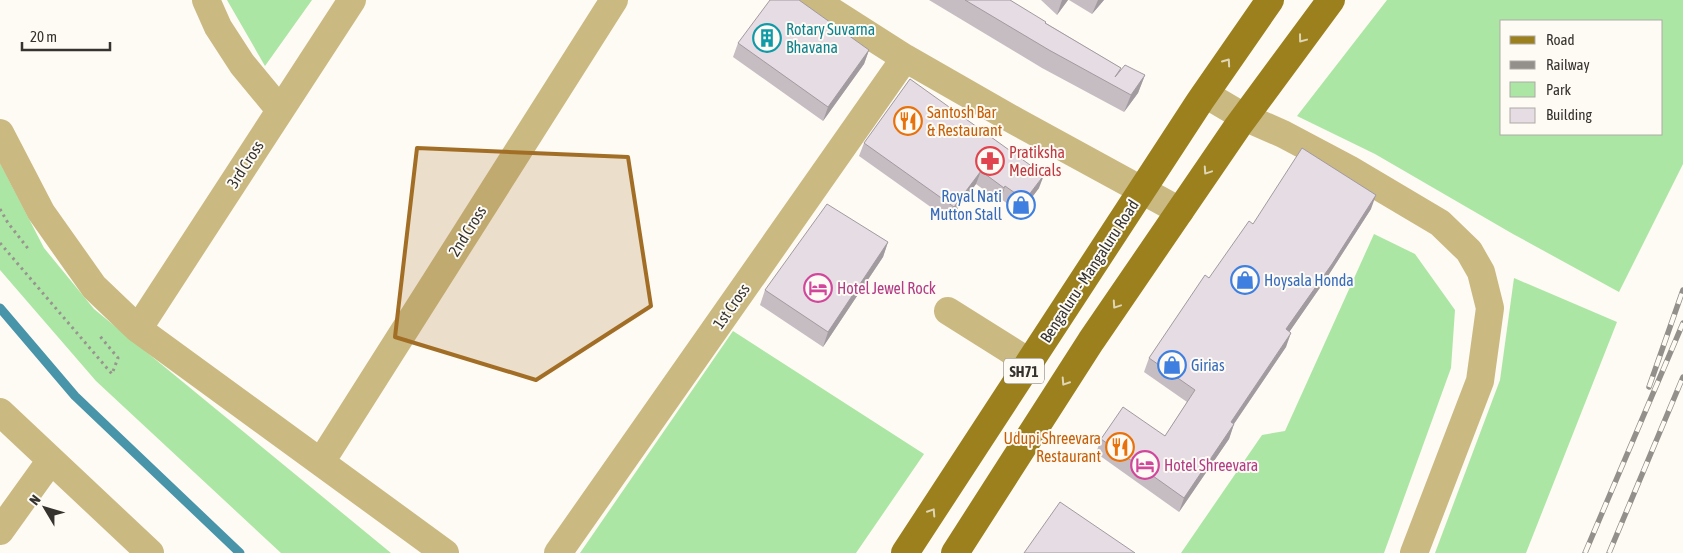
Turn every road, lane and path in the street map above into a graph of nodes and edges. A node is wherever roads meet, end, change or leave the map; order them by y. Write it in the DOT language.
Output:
graph roads {
  1 [pos="206,0"];
  2 [pos="352,0"];
  3 [pos="614,0"];
  4 [pos="814,0"];
  5 [pos="1270,0"];
  6 [pos="1331,0"];
  7 [pos="905,58"];
  8 [pos="1205,94"];
  9 [pos="280,110"];
  10 [pos="1244,117"];
  11 [pos="0,133"];
  12 [pos="1143,190"];
  13 [pos="0,209"];
  14 [pos="1180,211"];
  15 [pos="0,243"];
  16 [pos="32,253"];
  17 [pos="948,311"];
  18 [pos="94,328"];
  19 [pos="138,329"];
  20 [pos="1029,362"];
  21 [pos="0,412"];
  22 [pos="51,460"];
  23 [pos="321,462"];
  24 [pos="0,531"];
  25 [pos="150,553"];
  26 [pos="445,553"];
  27 [pos="558,553"];
  28 [pos="905,553"];
  29 [pos="955,553"];
  30 [pos="1414,553"];
  1 -- 9 [label="street"];
  2 -- 9 [label="street, 3rd Cross"];
  3 -- 23 [label="street, 2nd Cross"];
  4 -- 7 [label="street"];
  8 -- 5 [label="main road, SH71, one-way"];
  6 -- 10 [label="main road, SH71, one-way"];
  7 -- 12 [label="street"];
  7 -- 27 [label="street, 1st Cross"];
  8 -- 10 [label="street"];
  8 -- 12 [label="main road, SH71"];
  9 -- 19 [label="street, 3rd Cross"];
  10 -- 14 [label="main road, SH71, one-way"];
  10 -- 30 [label="street"];
  11 -- 19 [label="street"];
  12 -- 14 [label="street"];
  12 -- 20 [label="main road, Bengaluru - Mangaluru Road / SH71"];
  13 -- 16 [label="path"];
  14 -- 29 [label="main road, SH71, one-way"];
  15 -- 18 [label="path"];
  17 -- 20 [label="street"];
  19 -- 23 [label="street"];
  28 -- 20 [label="main road, Bengaluru - Mangaluru Road / SH71, one-way"];
  21 -- 22 [label="street"];
  22 -- 24 [label="street"];
  22 -- 25 [label="street"];
  23 -- 26 [label="street"];
}
